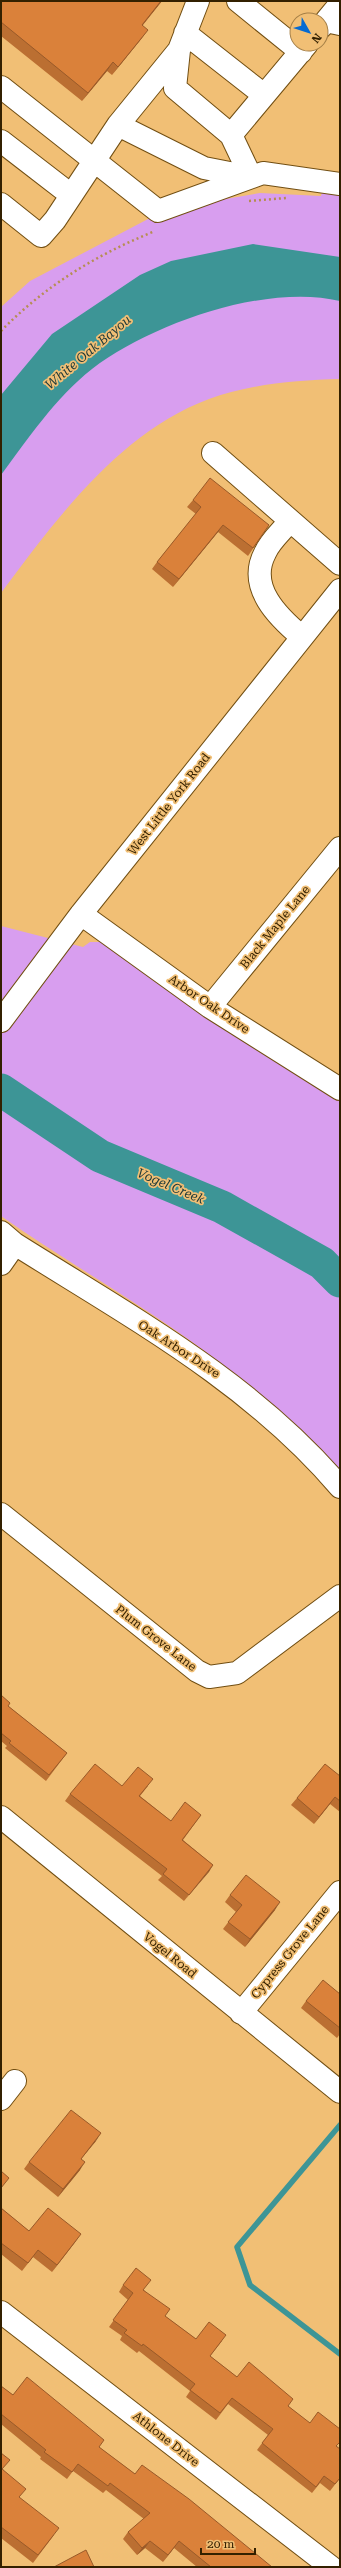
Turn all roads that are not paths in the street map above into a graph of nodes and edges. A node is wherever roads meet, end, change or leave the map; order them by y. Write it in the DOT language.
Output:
graph roads {
  1 [pos="198,1"];
  2 [pos="238,1"];
  3 [pos="289,37"];
  4 [pos="182,41"];
  5 [pos="301,52"];
  6 [pos="1,87"];
  7 [pos="264,95"];
  8 [pos="118,124"];
  9 [pos="231,135"];
  10 [pos="1,140"];
  11 [pos="95,161"];
  12 [pos="251,177"];
  13 [pos="340,184"];
  14 [pos="72,195"];
  15 [pos="1,204"];
  16 [pos="213,453"];
  17 [pos="290,521"];
  18 [pos="340,564"];
  19 [pos="340,590"];
  20 [pos="302,637"];
  21 [pos="340,848"];
  22 [pos="81,914"];
  23 [pos="210,1007"];
  24 [pos="1,1021"];
  25 [pos="340,1089"];
  26 [pos="8,1238"];
  27 [pos="1,1264"];
  28 [pos="340,1487"];
  29 [pos="1,1514"];
  30 [pos="340,1596"];
  31 [pos="1,1817"];
  32 [pos="340,1892"];
  33 [pos="241,2013"];
  34 [pos="15,2081"];
  35 [pos="340,2092"];
  36 [pos="1,2099"];
  37 [pos="1,2312"];
  38 [pos="326,2566"];
  1 -- 4 [label="street"];
  2 -- 3 [label="street"];
  4 -- 7 [label="street"];
  4 -- 8 [label="street"];
  4 -- 9 [label="street"];
  5 -- 7 [label="street"];
  6 -- 11 [label="street"];
  7 -- 9 [label="street"];
  8 -- 11 [label="street"];
  8 -- 12 [label="street"];
  9 -- 12 [label="street"];
  10 -- 14 [label="street"];
  11 -- 12 [label="street"];
  11 -- 14 [label="street"];
  12 -- 13 [label="street"];
  14 -- 15 [label="street"];
  16 -- 17 [label="street"];
  17 -- 18 [label="street"];
  17 -- 20 [label="street"];
  19 -- 20 [label="street, West Little York Road"];
  20 -- 22 [label="street, West Little York Road"];
  21 -- 23 [label="street, Black Maple Lane"];
  22 -- 23 [label="street, Arbor Oak Drive"];
  22 -- 24 [label="street, West Little York Road"];
  23 -- 25 [label="street, Arbor Oak Drive"];
  26 -- 27 [label="street"];
  26 -- 28 [label="street, Oak Arbor Drive"];
  29 -- 30 [label="street, Plum Grove Lane"];
  31 -- 33 [label="street, Vogel Road"];
  32 -- 33 [label="street, Cypress Grove Lane"];
  33 -- 35 [label="street, Vogel Road"];
  34 -- 36 [label="street"];
  37 -- 38 [label="street, Athlone Drive"];
}
